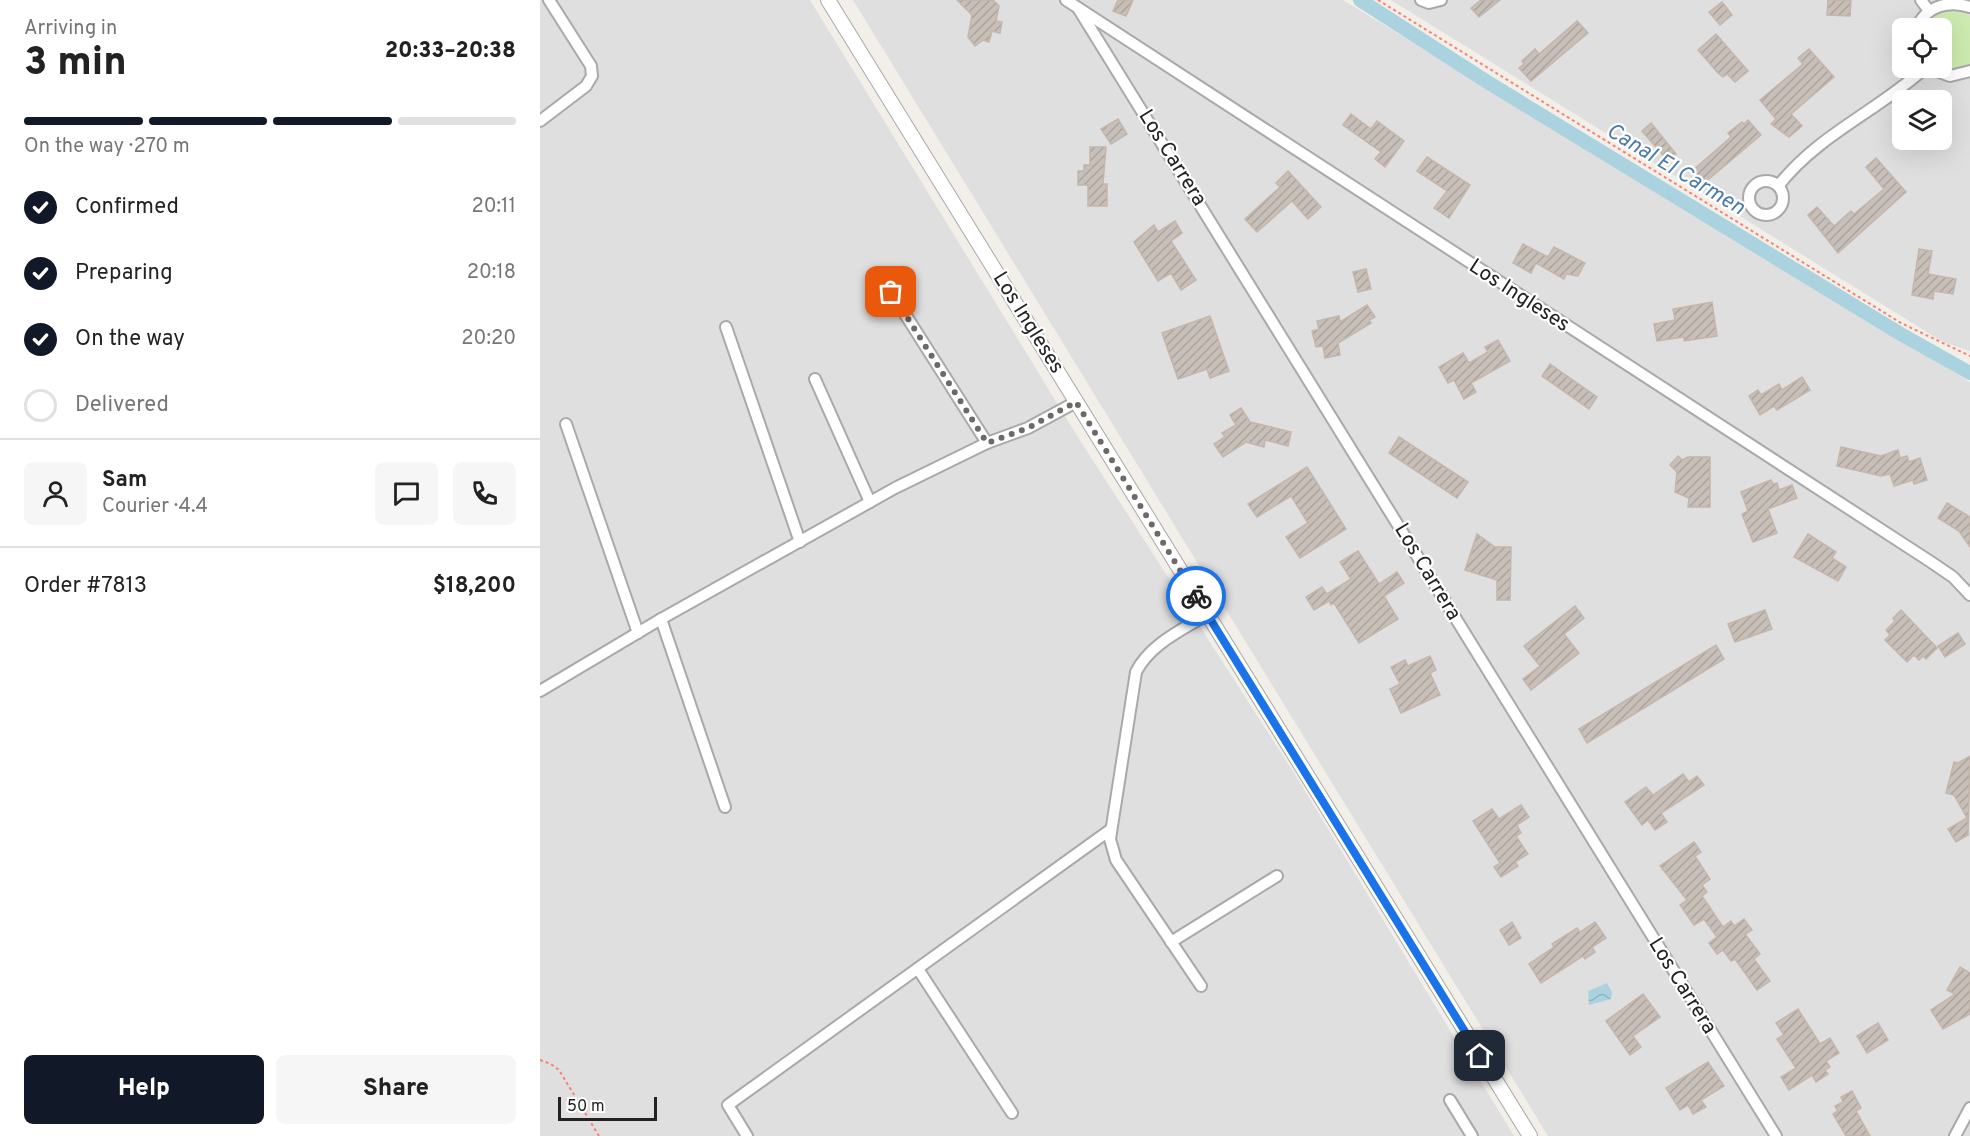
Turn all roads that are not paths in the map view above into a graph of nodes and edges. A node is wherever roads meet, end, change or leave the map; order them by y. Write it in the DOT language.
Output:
graph roads {
  1 [pos="549,0"];
  2 [pos="828,0"];
  3 [pos="1066,0"];
  4 [pos="1421,0"];
  5 [pos="1441,0"];
  6 [pos="1921,0"];
  7 [pos="1078,8"];
  8 [pos="1970,8"];
  9 [pos="1929,11"];
  10 [pos="1924,18"];
  11 [pos="1970,71"];
  12 [pos="1952,76"];
  13 [pos="1912,78"];
  14 [pos="540,121"];
  15 [pos="1779,185"];
  16 [pos="891,292"];
  17 [pos="726,327"];
  18 [pos="815,379"];
  19 [pos="1076,402"];
  20 [pos="566,424"];
  21 [pos="987,443"];
  22 [pos="870,502"];
  23 [pos="800,542"];
  24 [pos="1970,595"];
  25 [pos="1208,614"];
  26 [pos="661,619"];
  27 [pos="638,633"];
  28 [pos="540,691"];
  29 [pos="725,807"];
  30 [pos="1110,830"];
  31 [pos="1277,876"];
  32 [pos="1171,942"];
  33 [pos="918,969"];
  34 [pos="1201,986"];
  35 [pos="1450,1100"];
  36 [pos="1970,1108"];
  37 [pos="1012,1113"];
  38 [pos="747,1136"];
  39 [pos="1472,1136"];
  40 [pos="1530,1136"];
  41 [pos="1776,1136"];
  42 [pos="1955,1136"];
  1 -- 14 [label="street"];
  2 -- 19 [label="street, Los Ingleses"];
  3 -- 7 [label="street, Los Ingleses"];
  4 -- 5 [label="street"];
  6 -- 9 [label="street"];
  7 -- 24 [label="street, Los Ingleses"];
  7 -- 41 [label="street, Los Carrera"];
  8 -- 9 [label="street"];
  9 -- 10 [label="street"];
  11 -- 12 [label="street"];
  13 -- 15 [label="street"];
  16 -- 21 [label="street"];
  17 -- 23 [label="street"];
  18 -- 22 [label="street"];
  19 -- 21 [label="street"];
  19 -- 25 [label="street, Los Ingleses"];
  20 -- 27 [label="street"];
  21 -- 22 [label="street"];
  22 -- 23 [label="street"];
  23 -- 26 [label="street"];
  25 -- 30 [label="street"];
  25 -- 40 [label="street, Los Ingleses"];
  26 -- 27 [label="street"];
  26 -- 29 [label="street"];
  27 -- 28 [label="street"];
  30 -- 32 [label="street"];
  30 -- 33 [label="street"];
  31 -- 32 [label="street"];
  32 -- 34 [label="street"];
  33 -- 37 [label="street"];
  33 -- 38 [label="street"];
  35 -- 39 [label="street"];
  36 -- 42 [label="street"];
}
